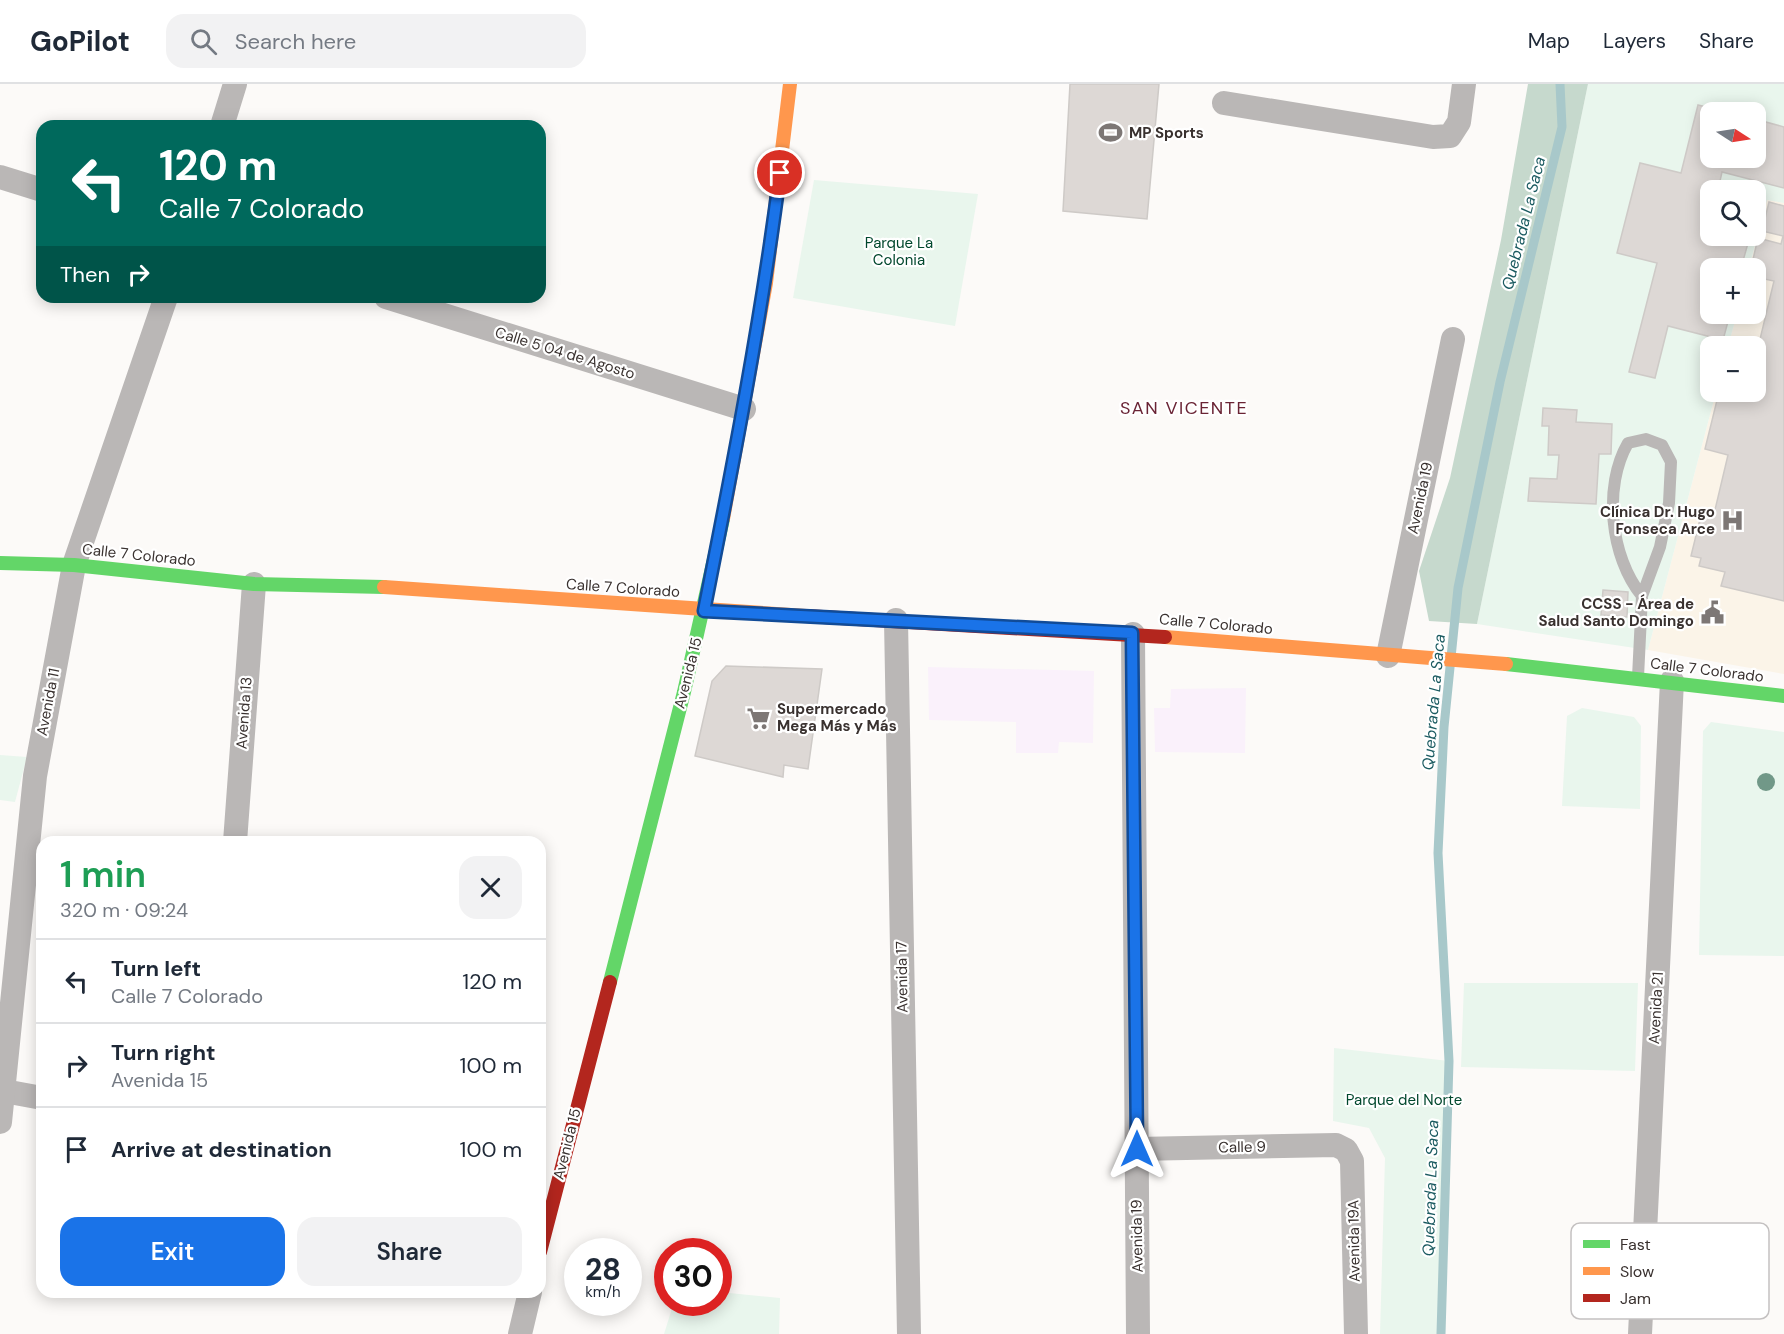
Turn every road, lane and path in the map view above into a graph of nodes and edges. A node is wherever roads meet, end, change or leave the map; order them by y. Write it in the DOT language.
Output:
graph roads {
  1 [pos="235,84"];
  2 [pos="790,84"];
  3 [pos="1464,84"];
  4 [pos="1224,103"];
  5 [pos="224,120"];
  6 [pos="0,177"];
  7 [pos="36,188"];
  8 [pos="164,303"];
  9 [pos="405,303"];
  10 [pos="1453,339"];
  11 [pos="744,409"];
  12 [pos="0,563"];
  13 [pos="74,565"];
  14 [pos="254,584"];
  15 [pos="1642,596"];
  16 [pos="704,611"];
  17 [pos="896,620"];
  18 [pos="1132,633"];
  19 [pos="1388,656"];
  20 [pos="1638,678"];
  21 [pos="1672,681"];
  22 [pos="1784,696"];
  23 [pos="235,836"];
  24 [pos="4,1091"];
  25 [pos="36,1097"];
  26 [pos="0,1122"];
  27 [pos="1137,1149"];
  28 [pos="1346,1150"];
  29 [pos="547,1196"];
  30 [pos="1645,1223"];
  31 [pos="529,1298"];
  32 [pos="1641,1319"];
  33 [pos="520,1334"];
  34 [pos="909,1334"];
  35 [pos="1138,1334"];
  36 [pos="1356,1334"];
  37 [pos="1640,1334"];
  1 -- 5 [label="street"];
  2 -- 11 [label="street, Avenida 15"];
  3 -- 4 [label="street"];
  6 -- 7 [label="street"];
  8 -- 13 [label="street, Avenida 11"];
  9 -- 11 [label="street, Calle 5 04 de Agosto"];
  10 -- 19 [label="street, Avenida 19"];
  11 -- 16 [label="street, Avenida 15"];
  12 -- 13 [label="street, Calle 7 Colorado"];
  13 -- 14 [label="street, Calle 7 Colorado"];
  13 -- 24 [label="street, Avenida 11"];
  14 -- 16 [label="street, Calle 7 Colorado"];
  14 -- 23 [label="street, Avenida 13"];
  15 -- 15 [label="lane"];
  15 -- 20 [label="lane"];
  16 -- 17 [label="street, Calle 7 Colorado"];
  16 -- 29 [label="street, Avenida 15"];
  17 -- 18 [label="street, Calle 7 Colorado"];
  17 -- 34 [label="street, Avenida 17"];
  18 -- 19 [label="street, Calle 7 Colorado"];
  18 -- 27 [label="street, Avenida 19"];
  19 -- 20 [label="street, Calle 7 Colorado"];
  20 -- 21 [label="street, Calle 7 Colorado"];
  21 -- 22 [label="street, Calle 7 Colorado"];
  21 -- 30 [label="street, Avenida 21"];
  24 -- 25 [label="street"];
  24 -- 26 [label="street, Avenida 11"];
  27 -- 28 [label="street, Calle 9"];
  27 -- 35 [label="street, Avenida 19"];
  28 -- 36 [label="street, Avenida 19A"];
  31 -- 33 [label="street"];
  32 -- 37 [label="street, Avenida 21"];
}
